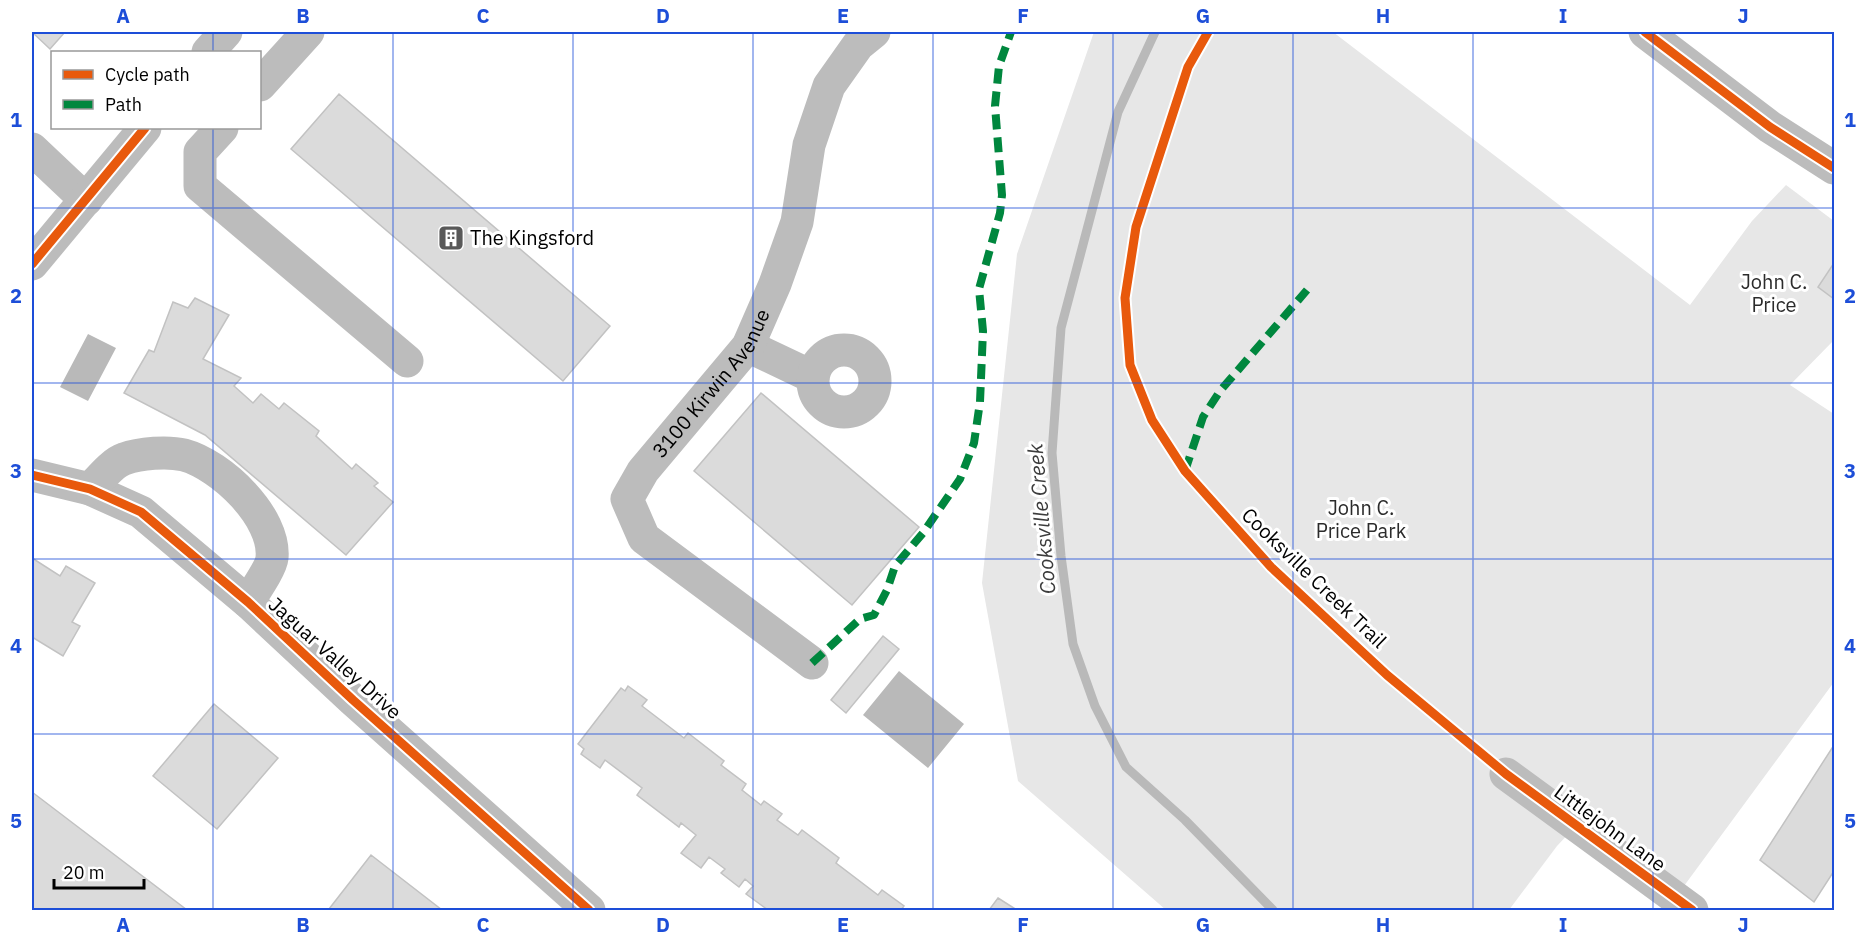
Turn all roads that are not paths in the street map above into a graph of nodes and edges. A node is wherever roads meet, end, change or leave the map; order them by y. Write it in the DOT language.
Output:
graph roads {
  1 [pos="226,32"];
  2 [pos="308,32"];
  3 [pos="874,32"];
  4 [pos="1645,32"];
  5 [pos="209,51"];
  6 [pos="261,84"];
  7 [pos="145,129"];
  8 [pos="221,129"];
  9 [pos="32,149"];
  10 [pos="1834,168"];
  11 [pos="86,200"];
  12 [pos="32,264"];
  13 [pos="748,346"];
  14 [pos="407,362"];
  15 [pos="813,377"];
  16 [pos="32,475"];
  17 [pos="90,489"];
  18 [pos="248,602"];
  19 [pos="812,663"];
  20 [pos="1506,774"];
  21 [pos="589,910"];
  22 [pos="1692,910"];
  1 -- 5 [label="street"];
  2 -- 6 [label="street"];
  3 -- 13 [label="street, 3100 Kirwin Avenue"];
  4 -- 10 [label="street"];
  7 -- 11 [label="street"];
  8 -- 14 [label="street"];
  9 -- 11 [label="street"];
  11 -- 12 [label="street"];
  13 -- 15 [label="street"];
  13 -- 19 [label="street, 3100 Kirwin Avenue"];
  16 -- 17 [label="street, Jaguar Valley Drive"];
  17 -- 18 [label="street, Jaguar Valley Drive"];
  17 -- 18 [label="street"];
  18 -- 21 [label="street, Jaguar Valley Drive"];
  20 -- 22 [label="street, Littlejohn Lane"];
}
